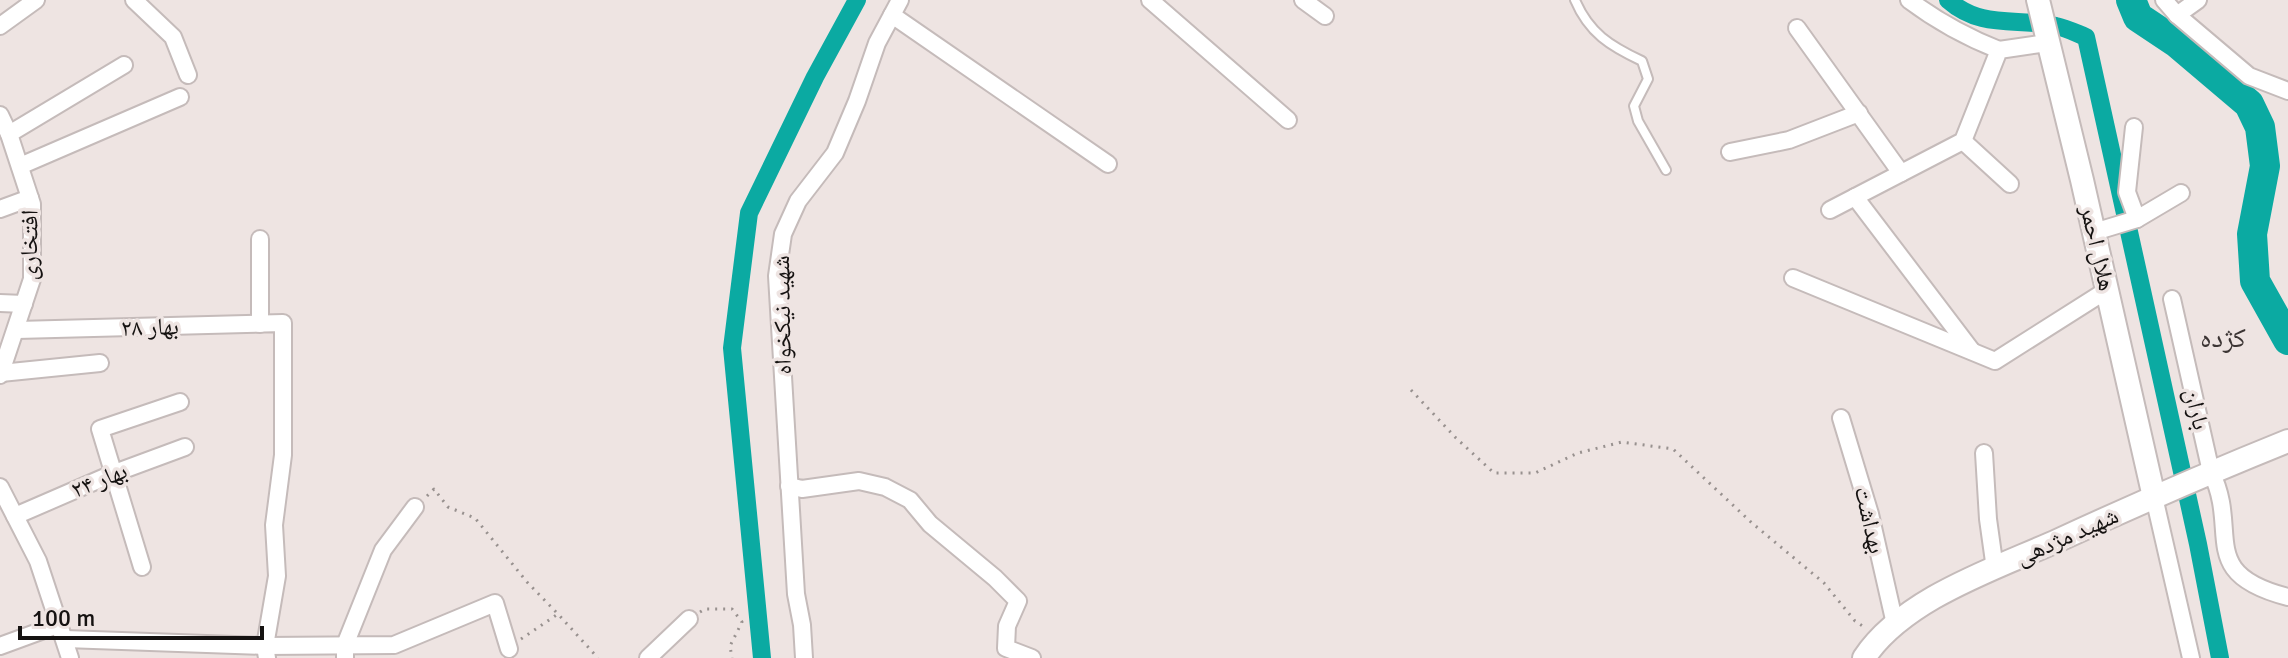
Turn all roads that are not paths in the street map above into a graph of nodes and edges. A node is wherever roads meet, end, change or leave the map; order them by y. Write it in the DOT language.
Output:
graph roads {
  1 [pos="36,0"];
  2 [pos="134,0"];
  3 [pos="1150,0"];
  4 [pos="1303,0"];
  5 [pos="1575,0"];
  6 [pos="1909,0"];
  7 [pos="2164,0"];
  8 [pos="2198,0"];
  9 [pos="2040,5"];
  10 [pos="896,7"];
  11 [pos="2177,15"];
  12 [pos="1325,16"];
  13 [pos="0,26"];
  14 [pos="1797,28"];
  15 [pos="2047,43"];
  16 [pos="1999,50"];
  17 [pos="124,65"];
  18 [pos="188,75"];
  19 [pos="2288,91"];
  20 [pos="180,97"];
  21 [pos="1859,113"];
  22 [pos="0,115"];
  23 [pos="1288,120"];
  24 [pos="2134,127"];
  25 [pos="9,134"];
  26 [pos="1963,141"];
  27 [pos="1730,152"];
  28 [pos="1108,164"];
  29 [pos="20,166"];
  30 [pos="1666,170"];
  31 [pos="1901,173"];
  32 [pos="2010,184"];
  33 [pos="2181,193"];
  34 [pos="1855,197"];
  35 [pos="30,198"];
  36 [pos="0,209"];
  37 [pos="1830,210"];
  38 [pos="2137,219"];
  39 [pos="2102,231"];
  40 [pos="260,239"];
  41 [pos="1793,278"];
  42 [pos="2107,290"];
  43 [pos="2172,299"];
  44 [pos="0,303"];
  45 [pos="24,304"];
  46 [pos="260,324"];
  47 [pos="17,330"];
  48 [pos="1973,352"];
  49 [pos="100,363"];
  50 [pos="0,374"];
  51 [pos="180,402"];
  52 [pos="1841,418"];
  53 [pos="2288,441"];
  54 [pos="185,447"];
  55 [pos="1984,453"];
  56 [pos="2211,472"];
  57 [pos="112,474"];
  58 [pos="789,486"];
  59 [pos="1,490"];
  60 [pos="2154,497"];
  61 [pos="415,507"];
  62 [pos="15,516"];
  63 [pos="142,567"];
  64 [pos="1995,569"];
  65 [pos="2288,597"];
  66 [pos="689,619"];
  67 [pos="1888,631"];
  68 [pos="62,632"];
  69 [pos="0,646"];
  70 [pos="509,649"];
  71 [pos="266,652"];
  72 [pos="345,652"];
  73 [pos="70,658"];
  74 [pos="648,658"];
  75 [pos="804,658"];
  76 [pos="1032,658"];
  77 [pos="1864,658"];
  78 [pos="2191,658"];
  1 -- 13 [label="street"];
  2 -- 18 [label="street"];
  3 -- 23 [label="street"];
  4 -- 12 [label="street"];
  5 -- 30 [label="lane"];
  6 -- 16 [label="street"];
  7 -- 11 [label="street"];
  8 -- 11 [label="street"];
  9 -- 15 [label="main road, هلال احمر"];
  10 -- 28 [label="street"];
  10 -- 58 [label="street, شهید نیکخواه"];
  11 -- 19 [label="street"];
  14 -- 21 [label="street"];
  15 -- 16 [label="street"];
  15 -- 39 [label="main road, هلال احمر"];
  16 -- 26 [label="street"];
  17 -- 25 [label="street"];
  20 -- 29 [label="street"];
  21 -- 27 [label="street"];
  21 -- 31 [label="street"];
  22 -- 25 [label="street, افتخاری"];
  24 -- 38 [label="street"];
  25 -- 29 [label="street, افتخاری"];
  26 -- 31 [label="street"];
  26 -- 32 [label="street"];
  29 -- 35 [label="street, افتخاری"];
  31 -- 34 [label="street"];
  33 -- 38 [label="street"];
  34 -- 37 [label="street"];
  34 -- 48 [label="street"];
  35 -- 36 [label="street"];
  35 -- 45 [label="street, افتخاری"];
  38 -- 39 [label="street"];
  39 -- 42 [label="main road, هلال احمر"];
  40 -- 46 [label="street"];
  41 -- 48 [label="street"];
  42 -- 48 [label="street"];
  42 -- 60 [label="main road, هلال احمر"];
  43 -- 56 [label="street, باران"];
  44 -- 45 [label="street"];
  45 -- 47 [label="street, افتخاری"];
  46 -- 47 [label="street, بهار ۲۸"];
  46 -- 71 [label="street, بهار ۲۸"];
  47 -- 50 [label="street, افتخاری"];
  49 -- 50 [label="street"];
  51 -- 57 [label="street"];
  52 -- 67 [label="street, بهداشت"];
  53 -- 56 [label="main road, شهید مژدهی"];
  54 -- 57 [label="street, بهار ۲۴"];
  55 -- 64 [label="street"];
  56 -- 60 [label="main road, شهید مژدهی"];
  56 -- 65 [label="street, باران"];
  57 -- 62 [label="street, بهار ۲۴"];
  57 -- 63 [label="street"];
  58 -- 75 [label="street, شهید نیکخواه"];
  58 -- 76 [label="street"];
  59 -- 62 [label="street"];
  60 -- 64 [label="main road, شهید مژدهی"];
  60 -- 78 [label="street"];
  61 -- 72 [label="street"];
  62 -- 68 [label="street"];
  64 -- 67 [label="main road, شهید مژدهی"];
  66 -- 74 [label="street"];
  67 -- 77 [label="main road, شهید مژدهی"];
  68 -- 69 [label="street"];
  68 -- 71 [label="street"];
  68 -- 73 [label="street"];
  70 -- 72 [label="street"];
  71 -- 72 [label="street"];
}
